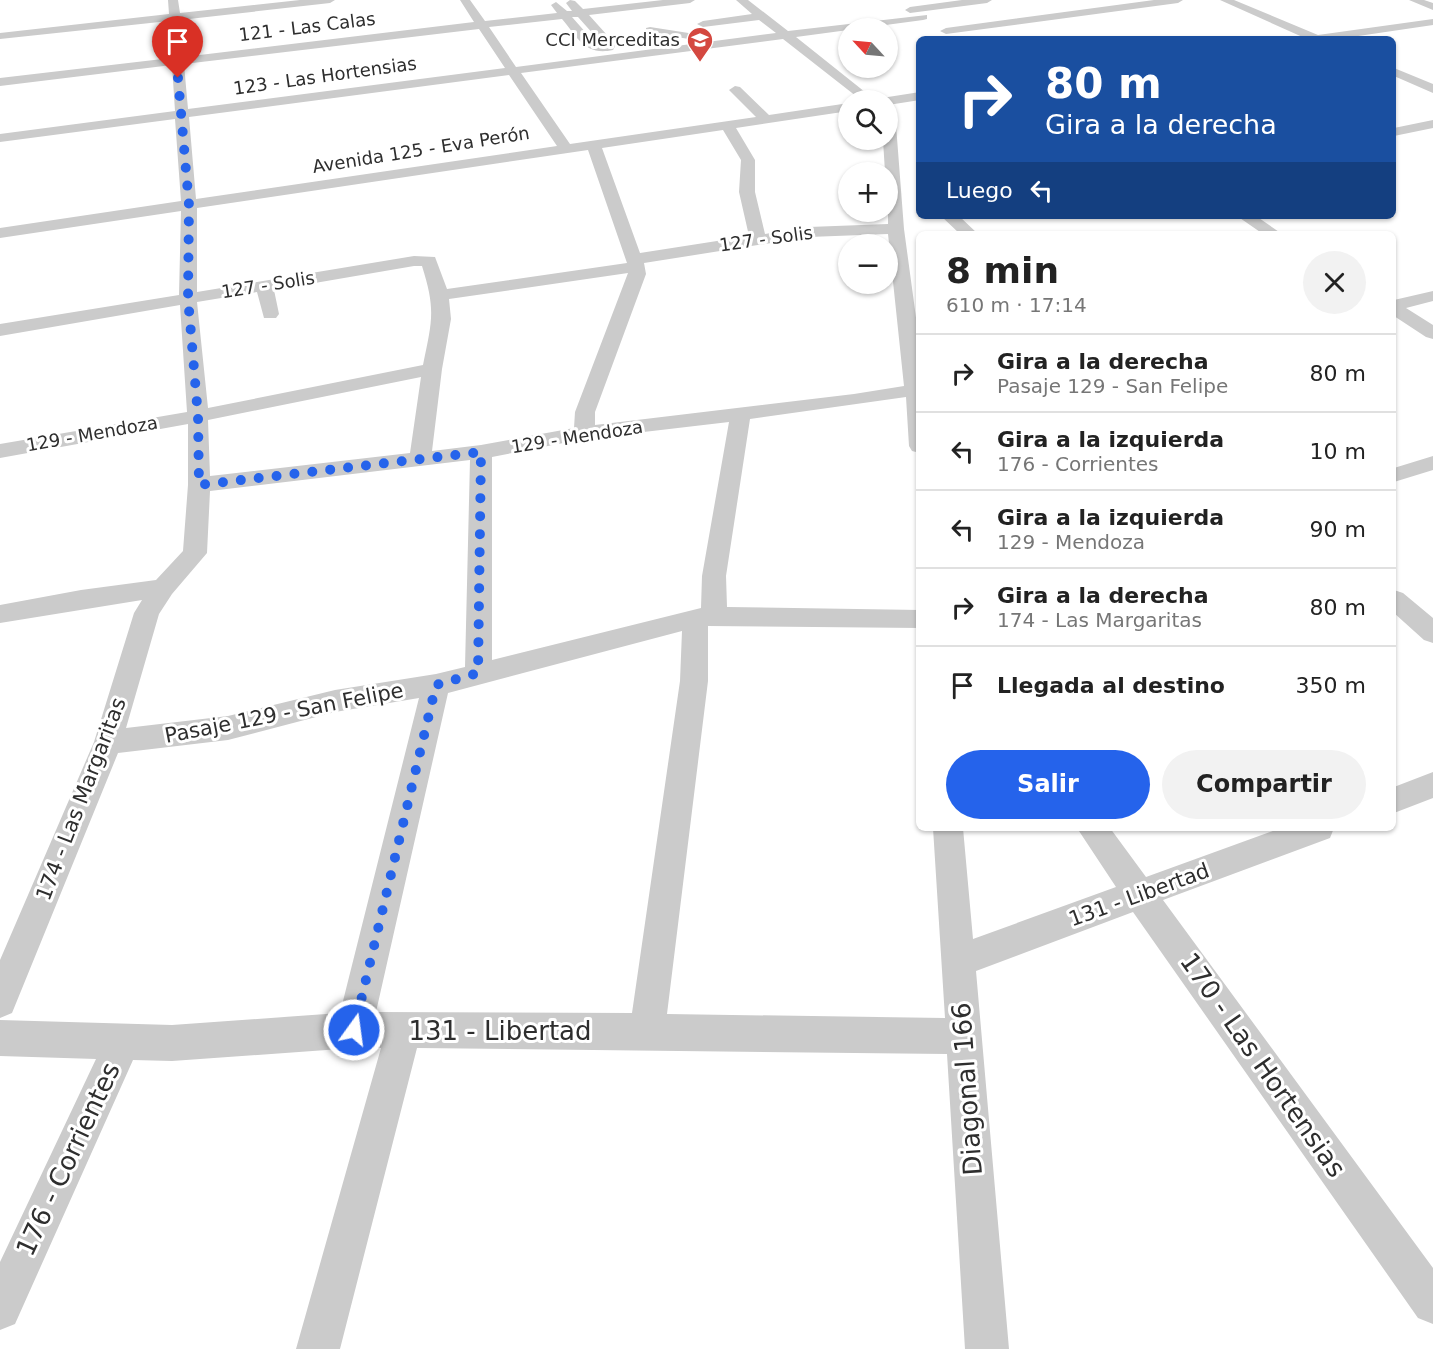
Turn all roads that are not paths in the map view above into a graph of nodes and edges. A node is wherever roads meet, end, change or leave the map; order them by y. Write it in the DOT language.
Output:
graph roads {
  1 [pos="173,0"];
  2 [pos="330,0"];
  3 [pos="465,0"];
  4 [pos="551,0"];
  5 [pos="569,0"];
  6 [pos="690,0"];
  7 [pos="741,0"];
  8 [pos="987,0"];
  9 [pos="1178,0"];
  10 [pos="1225,0"];
  11 [pos="1414,0"];
  12 [pos="1144,2"];
  13 [pos="1433,7"];
  14 [pos="580,13"];
  15 [pos="564,14"];
  16 [pos="762,16"];
  17 [pos="175,17"];
  18 [pos="1433,22"];
  19 [pos="482,24"];
  20 [pos="703,24"];
  21 [pos="934,24"];
  22 [pos="650,30"];
  23 [pos="784,34"];
  24 [pos="0,36"];
  25 [pos="953,36"];
  26 [pos="1309,36"];
  27 [pos="1337,36"];
  28 [pos="723,42"];
  29 [pos="177,61"];
  30 [pos="512,70"];
  31 [pos="1396,73"];
  32 [pos="0,82"];
  33 [pos="1433,89"];
  34 [pos="735,90"];
  35 [pos="856,90"];
  36 [pos="916,97"];
  37 [pos="898,99"];
  38 [pos="838,109"];
  39 [pos="181,114"];
  40 [pos="767,120"];
  41 [pos="1433,124"];
  42 [pos="727,125"];
  43 [pos="1396,132"];
  44 [pos="0,138"];
  45 [pos="593,144"];
  46 [pos="566,148"];
  47 [pos="892,150"];
  48 [pos="189,205"];
  49 [pos="952,219"];
  50 [pos="1250,219"];
  51 [pos="900,221"];
  52 [pos="966,231"];
  53 [pos="1269,231"];
  54 [pos="0,233"];
  55 [pos="758,240"];
  56 [pos="636,263"];
  57 [pos="265,286"];
  58 [pos="440,295"];
  59 [pos="1433,296"];
  60 [pos="188,298"];
  61 [pos="1396,306"];
  62 [pos="1396,308"];
  63 [pos="270,314"];
  64 [pos="0,330"];
  65 [pos="1433,333"];
  66 [pos="432,369"];
  67 [pos="916,380"];
  68 [pos="916,390"];
  69 [pos="741,413"];
  70 [pos="198,416"];
  71 [pos="584,433"];
  72 [pos="0,451"];
  73 [pos="481,452"];
  74 [pos="420,459"];
  75 [pos="1433,463"];
  76 [pos="1396,474"];
  77 [pos="199,485"];
  78 [pos="163,588"];
  79 [pos="1396,601"];
  80 [pos="0,614"];
  81 [pos="705,617"];
  82 [pos="916,619"];
  83 [pos="1433,633"];
  84 [pos="478,673"];
  85 [pos="436,685"];
  86 [pos="108,742"];
  87 [pos="1433,785"];
  88 [pos="1396,799"];
  89 [pos="948,831"];
  90 [pos="1094,831"];
  91 [pos="1311,831"];
  92 [pos="1142,895"];
  93 [pos="958,961"];
  94 [pos="0,1001"];
  95 [pos="354,1030"];
  96 [pos="647,1031"];
  97 [pos="404,1032"];
  98 [pos="964,1036"];
  99 [pos="0,1038"];
  100 [pos="122,1043"];
  101 [pos="1433,1304"];
  102 [pos="0,1309"];
  103 [pos="318,1349"];
  104 [pos="987,1349"];
  1 -- 17 [label="street, 174 - Las Margaritas"];
  2 -- 17 [label="street"];
  3 -- 19 [label="street"];
  4 -- 15 [label="street"];
  5 -- 14 [label="street"];
  6 -- 14 [label="street, 121 - Las Calas"];
  7 -- 16 [label="street"];
  8 -- 21 [label="street"];
  9 -- 12 [label="street, 123 - Las Hortensias"];
  10 -- 26 [label="street"];
  11 -- 13 [label="street"];
  12 -- 21 [label="street, 123 - Las Hortensias"];
  14 -- 15 [label="street, 121 - Las Calas"];
  14 -- 15 [label="street"];
  15 -- 19 [label="street, 121 - Las Calas"];
  16 -- 20 [label="street"];
  16 -- 23 [label="street"];
  17 -- 24 [label="street"];
  17 -- 29 [label="street, 174 - Las Margaritas"];
  18 -- 27 [label="street"];
  19 -- 29 [label="street, 121 - Las Calas"];
  19 -- 30 [label="street"];
  21 -- 23 [label="street, 123 - Las Hortensias"];
  21 -- 25 [label="street"];
  22 -- 28 [label="street"];
  23 -- 28 [label="street, 123 - Las Hortensias"];
  23 -- 35 [label="street"];
  28 -- 30 [label="street, 123 - Las Hortensias"];
  29 -- 32 [label="street, 121 - Las Calas"];
  29 -- 39 [label="street, 174 - Las Margaritas"];
  30 -- 39 [label="street, 123 - Las Hortensias"];
  30 -- 46 [label="street"];
  31 -- 33 [label="street"];
  34 -- 40 [label="street"];
  36 -- 37 [label="street"];
  38 -- 40 [label="street, Avenida 125 - Eva Perón"];
  39 -- 44 [label="street, 123 - Las Hortensias"];
  39 -- 48 [label="street, 174 - Las Margaritas"];
  40 -- 42 [label="street, Avenida 125 - Eva Perón"];
  41 -- 43 [label="street"];
  42 -- 45 [label="street, Avenida 125 - Eva Perón"];
  42 -- 55 [label="street"];
  45 -- 46 [label="street, Avenida 125 - Eva Perón"];
  45 -- 56 [label="street"];
  46 -- 48 [label="street, Avenida 125 - Eva Perón"];
  47 -- 51 [label="street"];
  48 -- 54 [label="street, Avenida 125 - Eva Perón"];
  48 -- 60 [label="street, 174 - Las Margaritas"];
  49 -- 52 [label="street"];
  50 -- 53 [label="street"];
  51 -- 55 [label="street, 127 - Solis"];
  51 -- 67 [label="street"];
  55 -- 56 [label="street, 127 - Solis"];
  56 -- 58 [label="street, 127 - Solis"];
  56 -- 71 [label="street"];
  57 -- 58 [label="street, 127 - Solis"];
  57 -- 60 [label="street, 127 - Solis"];
  57 -- 63 [label="street"];
  58 -- 66 [label="street"];
  59 -- 61 [label="street"];
  60 -- 64 [label="street, 127 - Solis"];
  60 -- 70 [label="street, 174 - Las Margaritas"];
  62 -- 65 [label="street"];
  66 -- 70 [label="street, 129 - Mendoza"];
  66 -- 74 [label="street"];
  68 -- 69 [label="street, 129 - Mendoza"];
  69 -- 71 [label="street, 129 - Mendoza"];
  69 -- 81 [label="street"];
  70 -- 72 [label="street, 129 - Mendoza"];
  70 -- 77 [label="street, 174 - Las Margaritas"];
  71 -- 73 [label="street, 129 - Mendoza"];
  73 -- 74 [label="street, 129 - Mendoza"];
  73 -- 84 [label="street"];
  74 -- 77 [label="street, 129 - Mendoza"];
  75 -- 76 [label="street"];
  77 -- 78 [label="street, 174 - Las Margaritas"];
  78 -- 80 [label="street"];
  78 -- 86 [label="street, 174 - Las Margaritas"];
  79 -- 83 [label="street"];
  81 -- 82 [label="street, Pasaje 129 - San Felipe"];
  81 -- 84 [label="street, Pasaje 129 - San Felipe"];
  81 -- 96 [label="street"];
  84 -- 85 [label="street, Pasaje 129 - San Felipe"];
  85 -- 86 [label="street, Pasaje 129 - San Felipe"];
  85 -- 95 [label="street"];
  86 -- 94 [label="street, 174 - Las Margaritas"];
  87 -- 88 [label="street"];
  89 -- 93 [label="street, Diagonal 166"];
  90 -- 92 [label="street, 170 - Las Hortensias"];
  91 -- 92 [label="street, 131 - Libertad"];
  92 -- 93 [label="street, 131 - Libertad"];
  92 -- 101 [label="street, 170 - Las Hortensias"];
  93 -- 98 [label="street, Diagonal 166"];
  95 -- 97 [label="street, 131 - Libertad"];
  95 -- 100 [label="street, 131 - Libertad"];
  96 -- 97 [label="street, 131 - Libertad"];
  96 -- 98 [label="street, 131 - Libertad"];
  97 -- 103 [label="street"];
  98 -- 104 [label="street, Diagonal 166"];
  99 -- 100 [label="street, 131 - Libertad"];
  100 -- 102 [label="street, 176 - Corrientes"];
}
